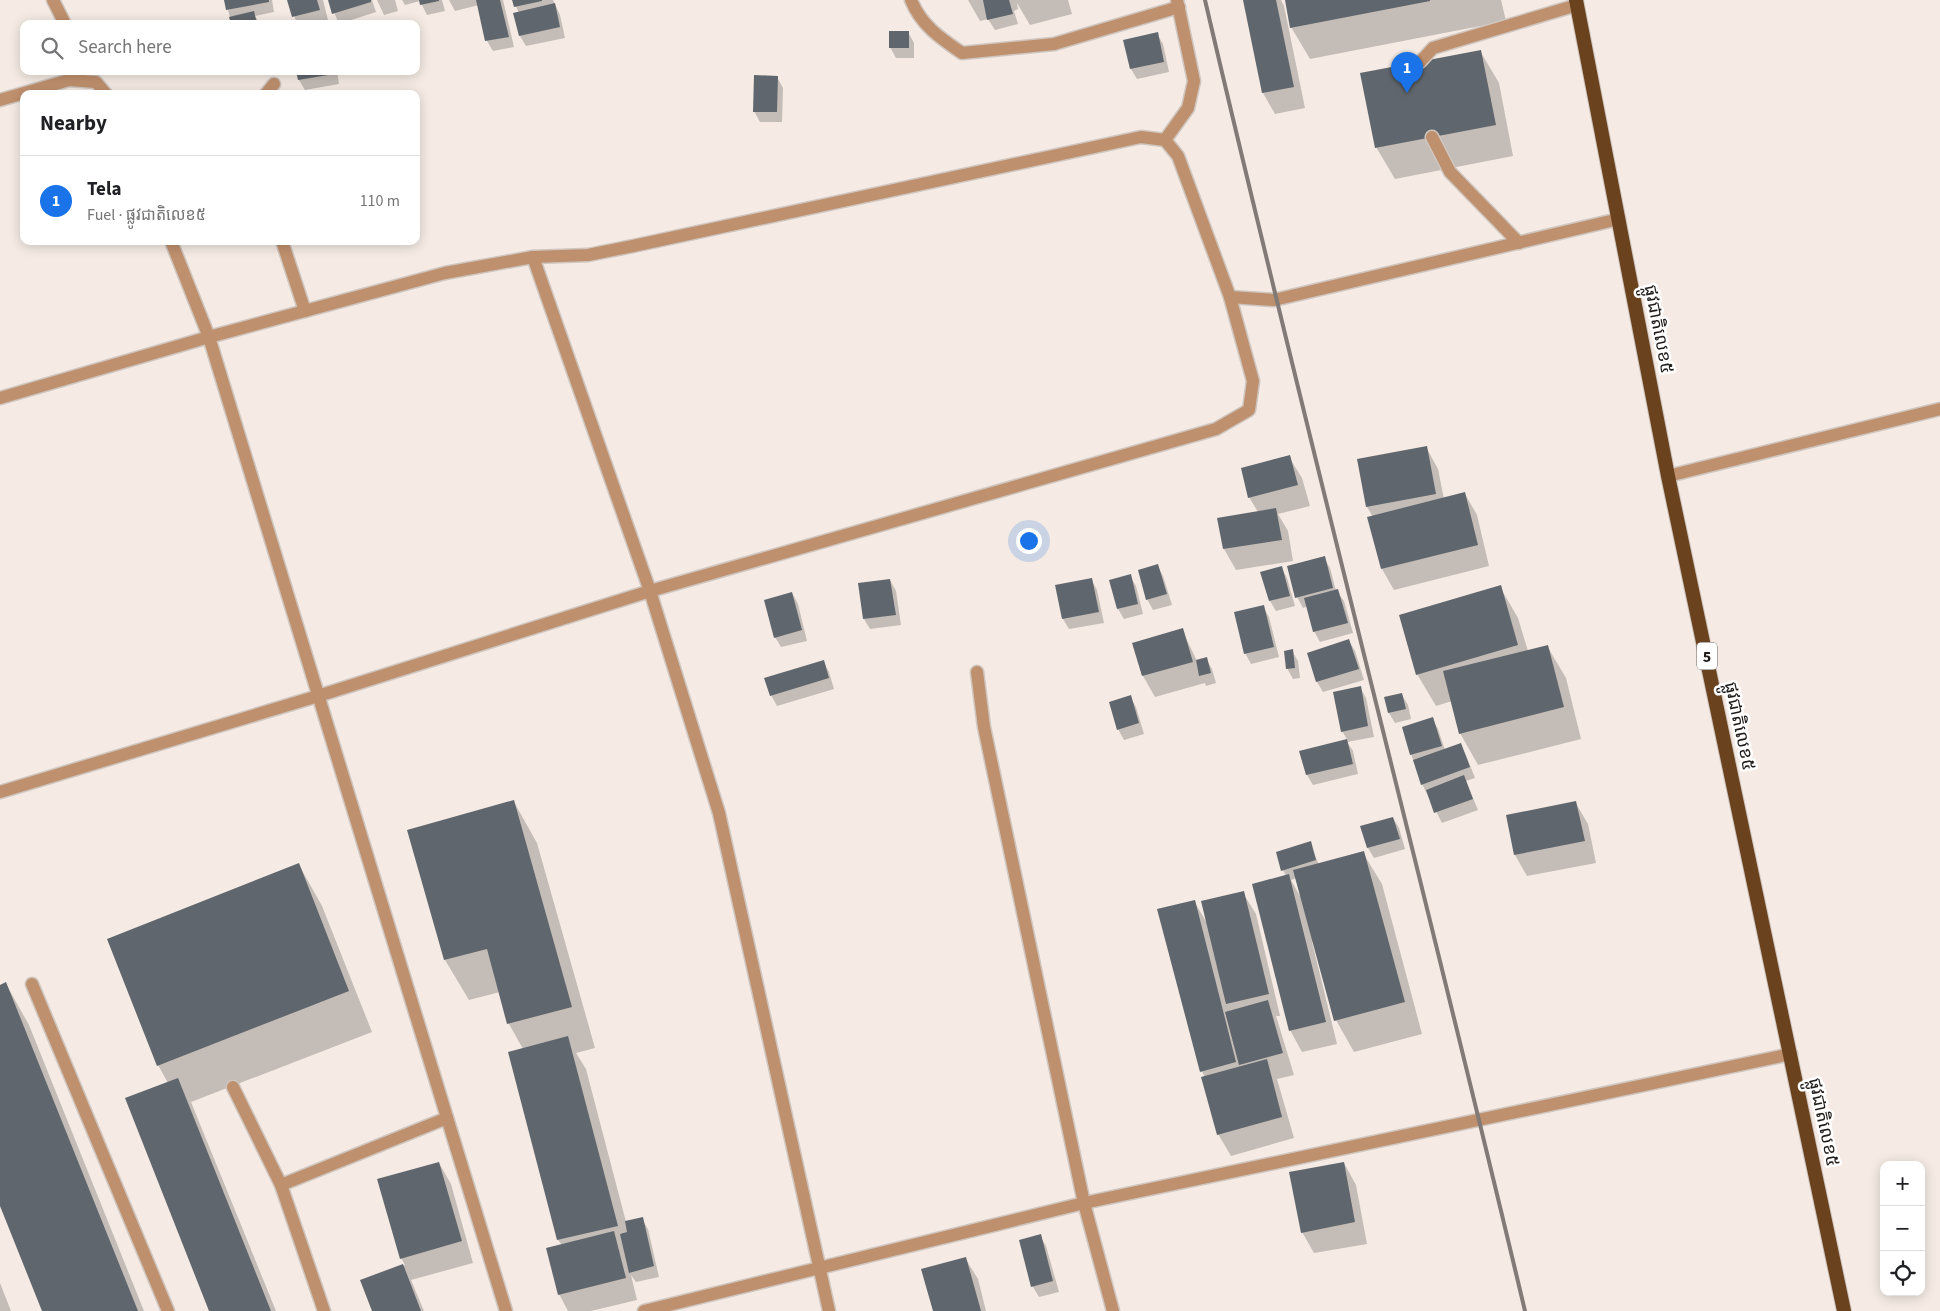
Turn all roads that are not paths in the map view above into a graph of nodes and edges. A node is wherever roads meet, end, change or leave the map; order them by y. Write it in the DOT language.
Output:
graph roads {
  1 [pos="53,0"];
  2 [pos="911,0"];
  3 [pos="1577,3"];
  4 [pos="1178,4"];
  5 [pos="63,20"];
  6 [pos="1420,62"];
  7 [pos="93,76"];
  8 [pos="34,90"];
  9 [pos="103,90"];
  10 [pos="20,94"];
  11 [pos="0,100"];
  12 [pos="1432,137"];
  13 [pos="1165,140"];
  14 [pos="1619,219"];
  15 [pos="1519,243"];
  16 [pos="173,245"];
  17 [pos="283,245"];
  18 [pos="533,257"];
  19 [pos="1230,297"];
  20 [pos="305,311"];
  21 [pos="209,337"];
  22 [pos="0,398"];
  23 [pos="1940,409"];
  24 [pos="1668,476"];
  25 [pos="650,591"];
  26 [pos="977,672"];
  27 [pos="318,696"];
  28 [pos="0,792"];
  29 [pos="32,984"];
  30 [pos="1790,1054"];
  31 [pos="233,1087"];
  32 [pos="447,1118"];
  33 [pos="281,1185"];
  34 [pos="1084,1202"];
  35 [pos="818,1268"];
  36 [pos="168,1311"];
  37 [pos="324,1311"];
  38 [pos="506,1311"];
  39 [pos="644,1311"];
  40 [pos="829,1311"];
  41 [pos="1113,1311"];
  42 [pos="1844,1311"];
  1 -- 5 [label="street"];
  2 -- 4 [label="street"];
  3 -- 6 [label="street"];
  3 -- 14 [label="highway, ផ្លូវជាតិលេខ៥ / 5"];
  4 -- 13 [label="street"];
  7 -- 8 [label="street"];
  7 -- 9 [label="street"];
  10 -- 11 [label="street"];
  12 -- 15 [label="street"];
  13 -- 18 [label="street"];
  13 -- 19 [label="street"];
  14 -- 15 [label="street"];
  14 -- 24 [label="highway, ផ្លូវជាតិលេខ៥ / 5"];
  15 -- 19 [label="street"];
  16 -- 21 [label="street"];
  17 -- 20 [label="street"];
  18 -- 20 [label="street"];
  18 -- 25 [label="street"];
  19 -- 25 [label="street"];
  20 -- 21 [label="street"];
  21 -- 22 [label="street"];
  21 -- 27 [label="street"];
  23 -- 24 [label="street"];
  24 -- 30 [label="highway, ផ្លូវជាតិលេខ៥ / 5"];
  25 -- 27 [label="street"];
  25 -- 35 [label="street"];
  26 -- 34 [label="street"];
  27 -- 28 [label="street"];
  27 -- 32 [label="street"];
  29 -- 36 [label="street"];
  30 -- 34 [label="street"];
  30 -- 42 [label="highway, ផ្លូវជាតិលេខ៥ / 5"];
  31 -- 33 [label="street"];
  32 -- 33 [label="street"];
  32 -- 38 [label="street"];
  33 -- 37 [label="street"];
  34 -- 35 [label="street"];
  34 -- 41 [label="street"];
  35 -- 39 [label="street"];
  35 -- 40 [label="street"];
}
